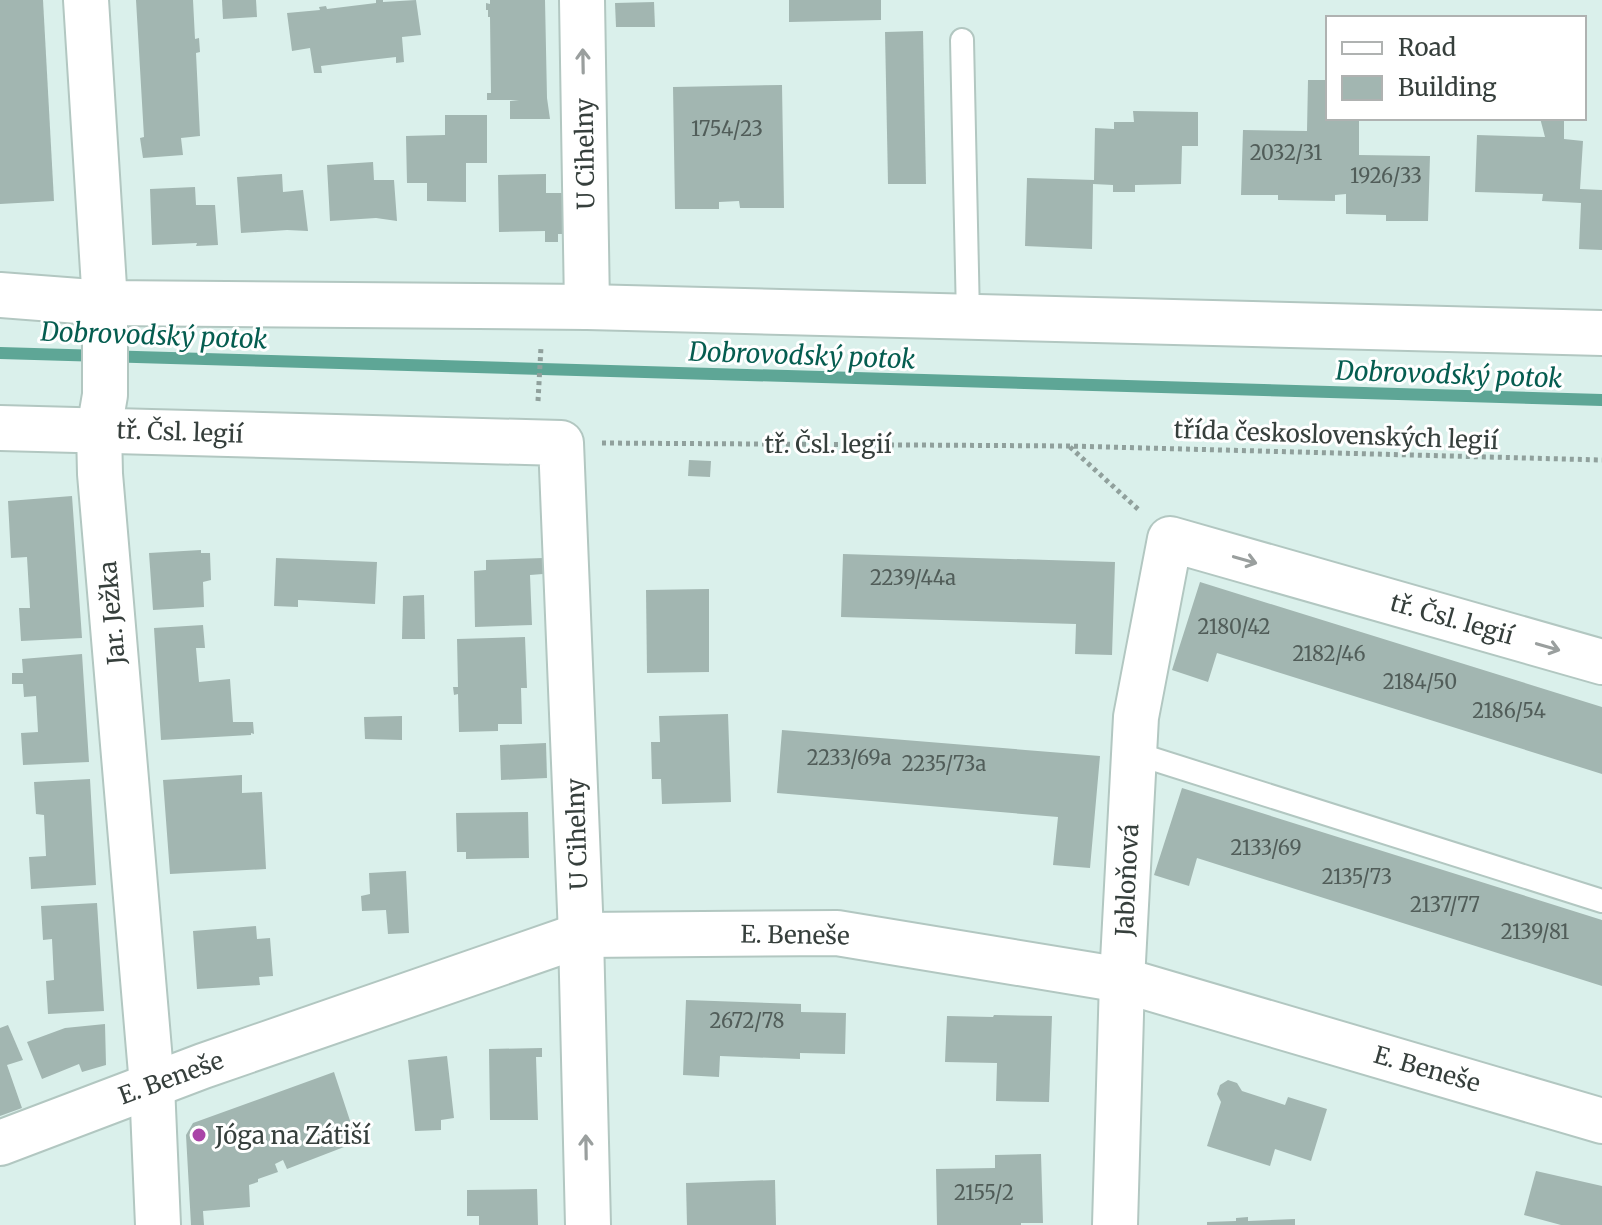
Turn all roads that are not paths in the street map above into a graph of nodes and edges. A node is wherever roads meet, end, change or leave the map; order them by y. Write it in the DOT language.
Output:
graph roads {
  1 [pos="86,0"];
  2 [pos="582,0"];
  3 [pos="962,40"];
  4 [pos="0,295"];
  5 [pos="587,307"];
  6 [pos="968,317"];
  7 [pos="104,321"];
  8 [pos="1602,333"];
  9 [pos="102,412"];
  10 [pos="0,428"];
  11 [pos="561,443"];
  12 [pos="1170,539"];
  13 [pos="1602,662"];
  14 [pos="1134,753"];
  15 [pos="1602,901"];
  16 [pos="581,935"];
  17 [pos="1122,980"];
  18 [pos="152,1085"];
  19 [pos="1602,1121"];
  20 [pos="0,1143"];
  21 [pos="158,1225"];
  22 [pos="588,1225"];
  23 [pos="1115,1225"];
  1 -- 7 [label="street, Jar. Ježka"];
  5 -- 2 [label="street, U Cihelny, one-way"];
  3 -- 6 [label="lane"];
  4 -- 7 [label="street"];
  5 -- 6 [label="street"];
  5 -- 7 [label="street"];
  6 -- 8 [label="street"];
  7 -- 9 [label="street, Jar. Ježka"];
  9 -- 10 [label="street, tř. Čsl. legií"];
  9 -- 11 [label="street, tř. Čsl. legií"];
  9 -- 18 [label="street, Jar. Ježka"];
  11 -- 16 [label="street, U Cihelny"];
  12 -- 13 [label="street, tř. Čsl. legií, one-way"];
  12 -- 14 [label="street, Jabloňová"];
  14 -- 15 [label="lane"];
  14 -- 17 [label="street, Jabloňová"];
  16 -- 17 [label="street, E. Beneše"];
  16 -- 18 [label="street, E. Beneše"];
  22 -- 16 [label="street, U Cihelny, one-way"];
  17 -- 19 [label="street, E. Beneše"];
  17 -- 23 [label="street, Jabloňová"];
  18 -- 20 [label="street, E. Beneše"];
  18 -- 21 [label="street, Jar. Ježka"];
}
